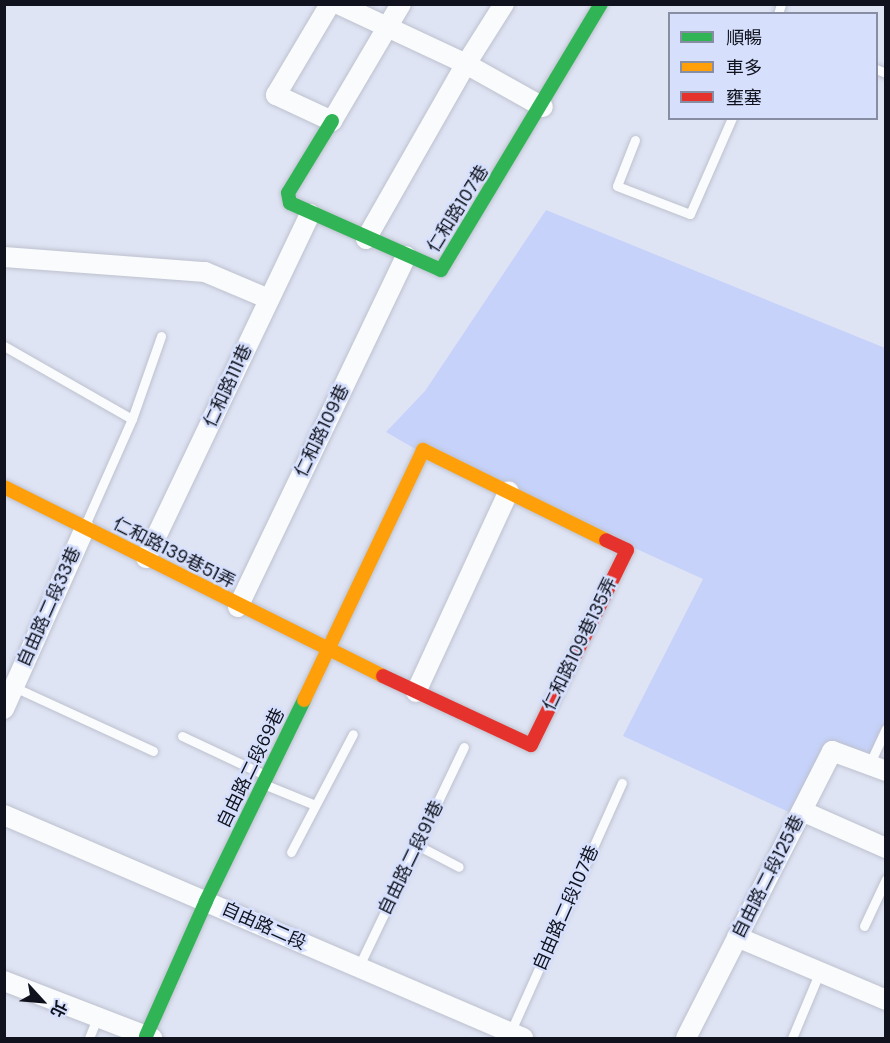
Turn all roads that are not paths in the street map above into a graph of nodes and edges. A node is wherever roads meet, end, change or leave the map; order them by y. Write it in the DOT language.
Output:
graph roads {
  1 [pos="330,4"];
  2 [pos="338,4"];
  3 [pos="401,4"];
  4 [pos="504,4"];
  5 [pos="602,4"];
  6 [pos="388,27"];
  7 [pos="466,64"];
  8 [pos="543,107"];
  9 [pos="731,120"];
  10 [pos="332,121"];
  11 [pos="635,140"];
  12 [pos="310,214"];
  13 [pos="366,239"];
  14 [pos="406,256"];
  15 [pos="4,257"];
  16 [pos="269,299"];
  17 [pos="161,336"];
  18 [pos="4,346"];
  19 [pos="132,419"];
  20 [pos="4,488"];
  21 [pos="509,491"];
  22 [pos="84,528"];
  23 [pos="146,558"];
  24 [pos="238,607"];
  25 [pos="328,650"];
  26 [pos="14,687"];
  27 [pos="416,692"];
  28 [pos="4,709"];
  29 [pos="885,729"];
  30 [pos="353,734"];
  31 [pos="182,736"];
  32 [pos="464,747"];
  33 [pos="153,751"];
  34 [pos="877,768"];
  35 [pos="266,780"];
  36 [pos="622,783"];
  37 [pos="315,805"];
  38 [pos="802,812"];
  39 [pos="4,815"];
  40 [pos="417,845"];
  41 [pos="885,848"];
  42 [pos="291,852"];
  43 [pos="459,867"];
  44 [pos="885,879"];
  45 [pos="206,901"];
  46 [pos="864,926"];
  47 [pos="737,937"];
  48 [pos="358,968"];
  49 [pos="820,971"];
  50 [pos="4,981"];
  51 [pos="885,1000"];
  52 [pos="98,1016"];
  53 [pos="516,1036"];
  54 [pos="149,1037"];
  55 [pos="89,1038"];
  56 [pos="686,1038"];
  57 [pos="792,1038"];
  1 -- 10 [label="street"];
  2 -- 6 [label="street"];
  3 -- 6 [label="street"];
  4 -- 7 [label="street"];
  5 -- 8 [label="street, 仁和路107巷"];
  6 -- 7 [label="street"];
  6 -- 10 [label="street"];
  7 -- 8 [label="street"];
  7 -- 13 [label="street"];
  8 -- 14 [label="street, 仁和路107巷"];
  9 -- 11 [label="lane"];
  10 -- 12 [label="street, 仁和路107巷"];
  12 -- 13 [label="street, 仁和路107巷"];
  12 -- 16 [label="street, 仁和路111巷"];
  13 -- 14 [label="street, 仁和路107巷"];
  14 -- 24 [label="street, 仁和路109巷"];
  15 -- 16 [label="street"];
  16 -- 23 [label="street, 仁和路111巷"];
  17 -- 19 [label="lane"];
  18 -- 19 [label="lane"];
  19 -- 22 [label="lane"];
  20 -- 22 [label="street, 仁和路139巷51弄"];
  21 -- 25 [label="street, 仁和路109巷135弄"];
  21 -- 27 [label="street"];
  21 -- 27 [label="street, 仁和路109巷135弄"];
  22 -- 23 [label="street, 仁和路139巷51弄"];
  22 -- 26 [label="street, 自由路二段33巷"];
  23 -- 24 [label="street, 仁和路139巷51弄"];
  24 -- 25 [label="street, 仁和路139巷51弄"];
  25 -- 27 [label="street, 仁和路109巷135弄"];
  25 -- 35 [label="street, 自由路二段69巷"];
  26 -- 28 [label="street, 自由路二段33巷"];
  26 -- 33 [label="lane, 自由路二段33巷"];
  29 -- 34 [label="lane"];
  30 -- 37 [label="lane"];
  31 -- 35 [label="lane"];
  32 -- 40 [label="lane, 自由路二段91巷"];
  34 -- 38 [label="street, 自由路二段125巷"];
  35 -- 37 [label="lane"];
  35 -- 45 [label="street, 自由路二段69巷"];
  36 -- 53 [label="lane, 自由路二段107巷"];
  37 -- 42 [label="lane"];
  38 -- 41 [label="street"];
  38 -- 47 [label="street, 自由路二段125巷"];
  39 -- 45 [label="street, 自由路二段"];
  40 -- 43 [label="lane"];
  40 -- 48 [label="lane, 自由路二段91巷"];
  44 -- 46 [label="lane"];
  45 -- 48 [label="street, 自由路二段"];
  45 -- 54 [label="street, 自由路二段69巷"];
  47 -- 49 [label="street"];
  47 -- 56 [label="street, 自由路二段125巷"];
  48 -- 53 [label="street, 自由路二段"];
  49 -- 51 [label="street"];
  49 -- 57 [label="lane"];
  50 -- 52 [label="street"];
  52 -- 54 [label="street"];
  52 -- 55 [label="lane"];
}
